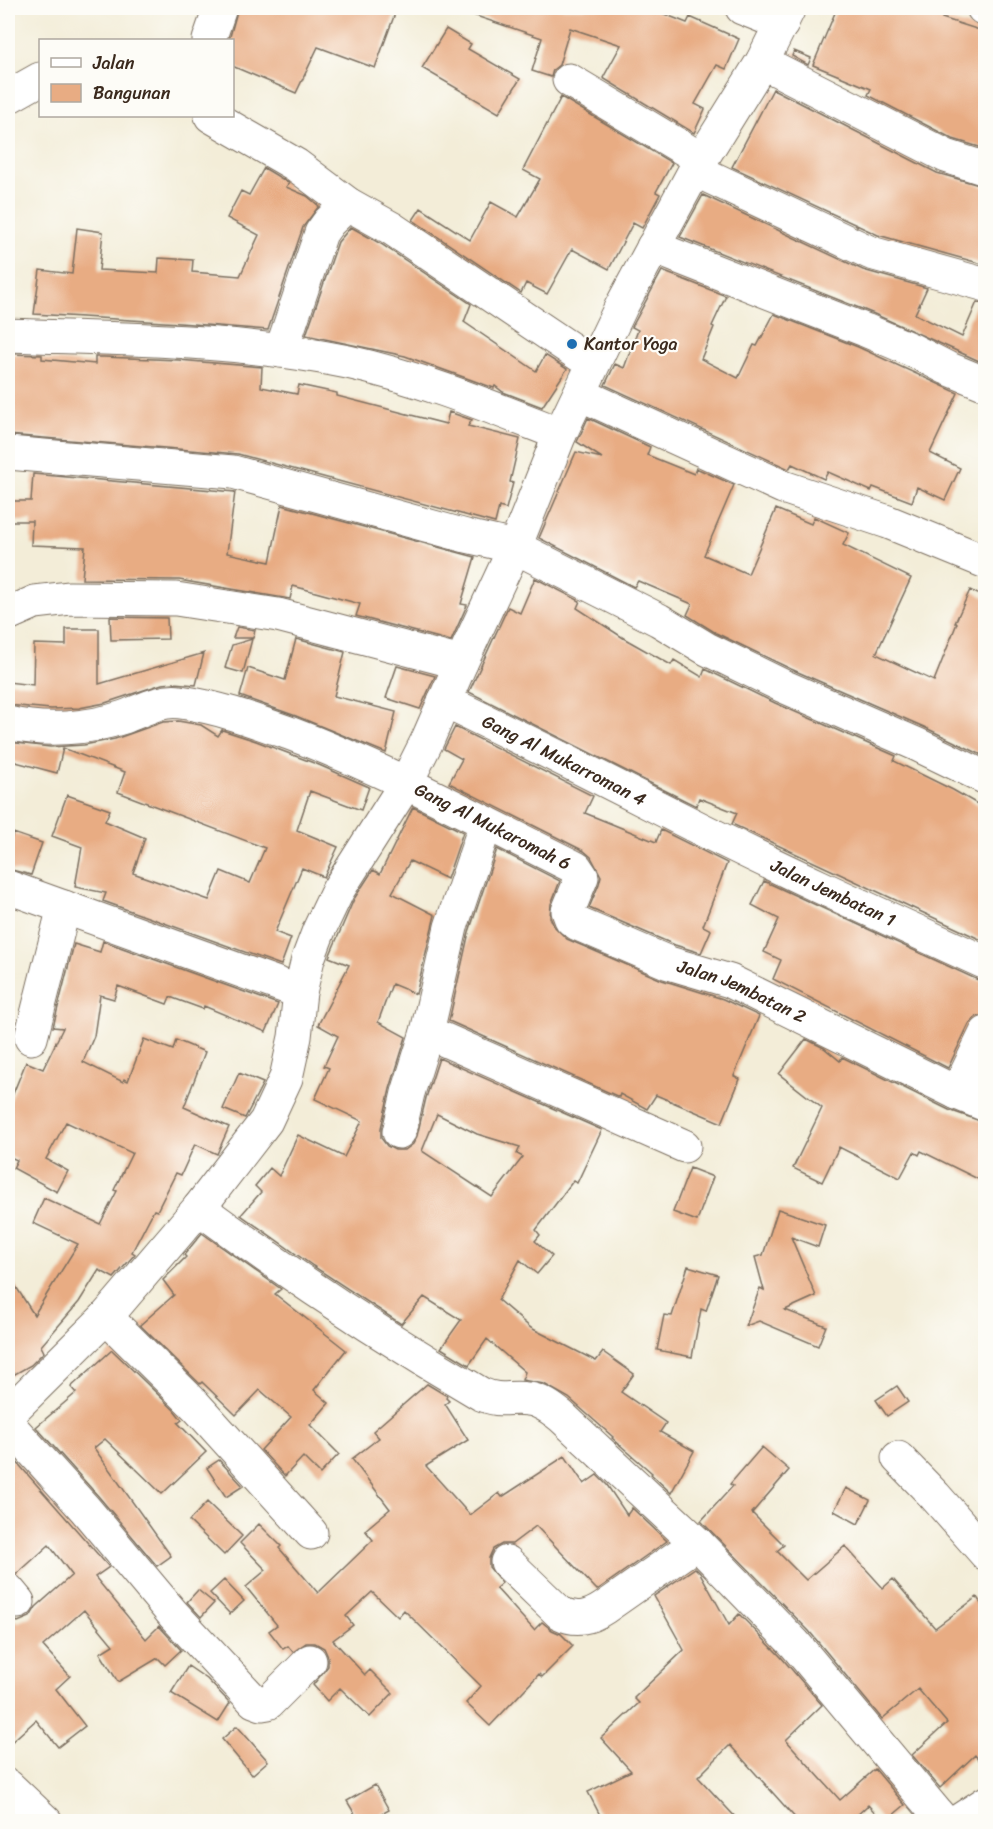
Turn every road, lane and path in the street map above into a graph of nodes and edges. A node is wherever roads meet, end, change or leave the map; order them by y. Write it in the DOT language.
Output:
graph roads {
  1 [pos="220,8"];
  2 [pos="742,8"];
  3 [pos="785,16"];
  4 [pos="209,39"];
  5 [pos="762,62"];
  6 [pos="39,80"];
  7 [pos="568,80"];
  8 [pos="8,97"];
  9 [pos="213,117"];
  10 [pos="698,164"];
  11 [pos="986,169"];
  12 [pos="348,204"];
  13 [pos="653,247"];
  14 [pos="986,285"];
  15 [pos="8,335"];
  16 [pos="281,351"];
  17 [pos="592,364"];
  18 [pos="986,384"];
  19 [pos="579,394"];
  20 [pos="560,434"];
  21 [pos="8,453"];
  22 [pos="515,547"];
  23 [pos="986,562"];
  24 [pos="8,614"];
  25 [pos="461,663"];
  26 [pos="444,701"];
  27 [pos="8,723"];
  28 [pos="986,778"];
  29 [pos="406,783"];
  30 [pos="682,820"];
  31 [pos="486,823"];
  32 [pos="579,872"];
  33 [pos="8,887"];
  34 [pos="64,907"];
  35 [pos="986,963"];
  36 [pos="300,992"];
  37 [pos="427,1032"];
  38 [pos="986,1033"];
  39 [pos="31,1038"];
  40 [pos="971,1099"];
  41 [pos="399,1132"];
  42 [pos="684,1146"];
  43 [pos="199,1208"];
  44 [pos="106,1317"];
  45 [pos="8,1414"];
  46 [pos="8,1424"];
  47 [pos="898,1458"];
  48 [pos="311,1533"];
  49 [pos="697,1543"];
  50 [pos="986,1554"];
  51 [pos="507,1562"];
  52 [pos="310,1661"];
  53 [pos="8,1786"];
  54 [pos="986,1803"];
  55 [pos="46,1821"];
  56 [pos="944,1821"];
  57 [pos="957,1821"];
  1 -- 4 [label="street"];
  2 -- 3 [label="street"];
  3 -- 5 [label="street"];
  5 -- 10 [label="street"];
  5 -- 11 [label="street"];
  6 -- 8 [label="street"];
  7 -- 10 [label="street"];
  9 -- 12 [label="street"];
  10 -- 13 [label="street"];
  10 -- 14 [label="street"];
  12 -- 16 [label="street"];
  12 -- 17 [label="street"];
  13 -- 17 [label="street"];
  13 -- 18 [label="street"];
  15 -- 16 [label="street"];
  16 -- 20 [label="street"];
  17 -- 19 [label="street"];
  19 -- 20 [label="street"];
  19 -- 23 [label="street"];
  20 -- 22 [label="street"];
  21 -- 22 [label="street"];
  22 -- 25 [label="street"];
  22 -- 28 [label="street"];
  24 -- 25 [label="street"];
  25 -- 26 [label="street"];
  26 -- 29 [label="street"];
  26 -- 30 [label="street, Gang Al Mukarroman 4"];
  27 -- 29 [label="street, Gang Al Mukaromah 6"];
  29 -- 31 [label="street, Gang Al Mukaromah 6"];
  29 -- 36 [label="street"];
  30 -- 35 [label="street, Jalan Jembatan 1"];
  31 -- 32 [label="street, Gang Al Mukaromah 6"];
  31 -- 37 [label="street"];
  32 -- 40 [label="street, Jalan Jembatan 2"];
  33 -- 34 [label="street"];
  34 -- 36 [label="street"];
  34 -- 39 [label="street"];
  36 -- 43 [label="street"];
  37 -- 41 [label="street"];
  37 -- 42 [label="street"];
  38 -- 40 [label="street"];
  43 -- 44 [label="street"];
  43 -- 49 [label="street"];
  44 -- 45 [label="street"];
  44 -- 48 [label="street"];
  46 -- 52 [label="street"];
  47 -- 50 [label="street"];
  49 -- 51 [label="street"];
  49 -- 56 [label="street"];
  53 -- 55 [label="street"];
  54 -- 57 [label="street"];
}
